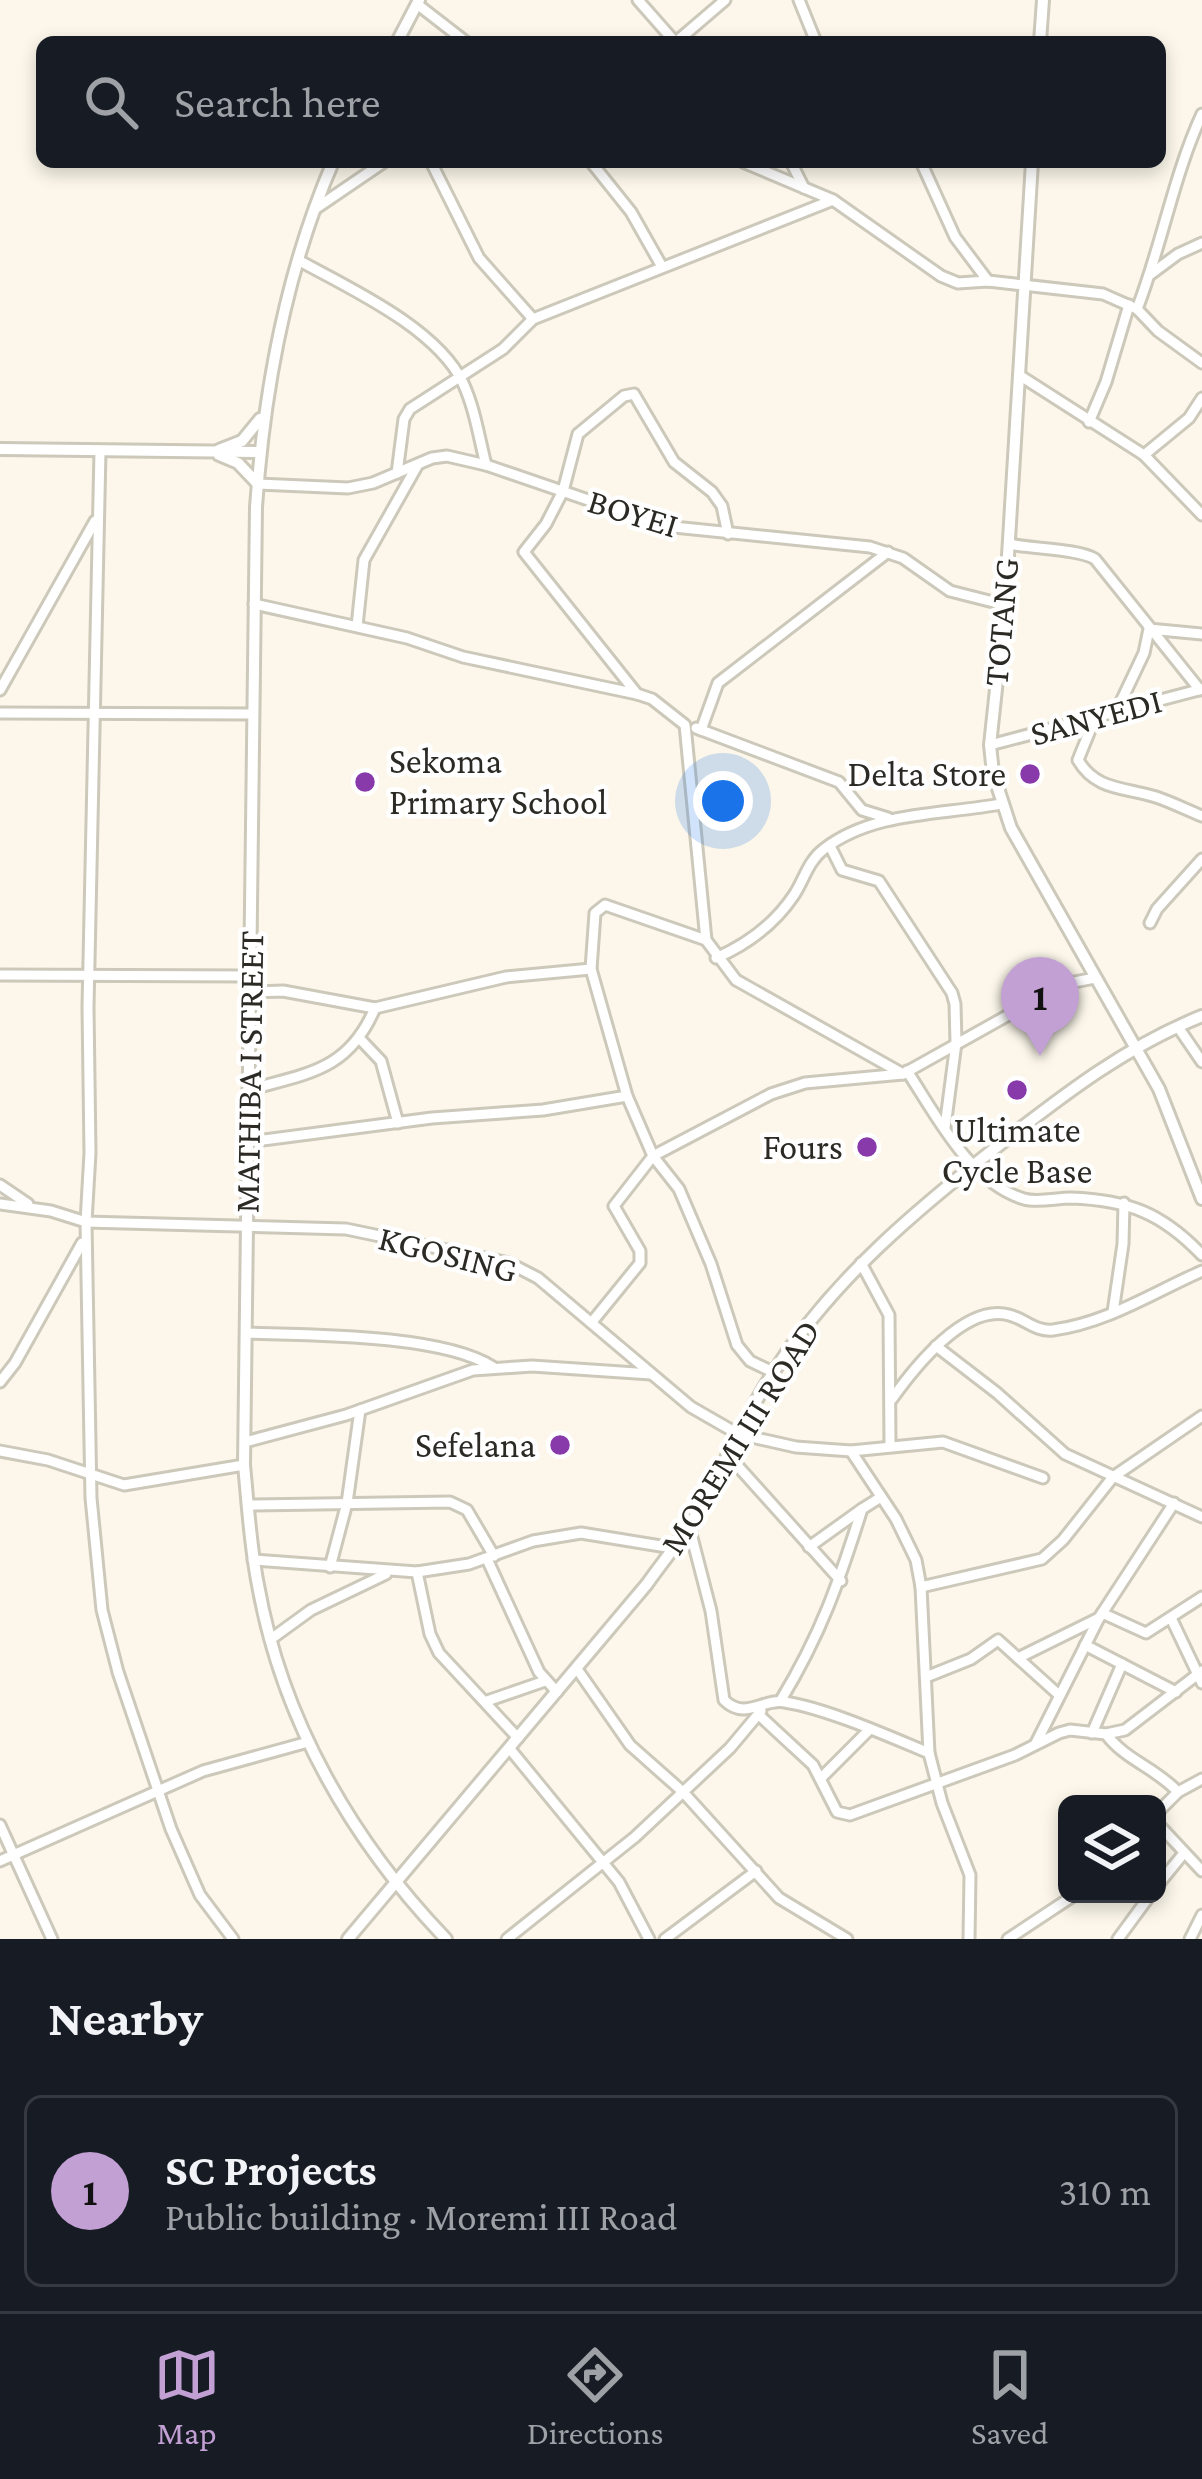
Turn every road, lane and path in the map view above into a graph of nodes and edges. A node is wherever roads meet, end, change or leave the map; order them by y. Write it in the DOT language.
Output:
graph roads {
  1 [pos="638,0"];
  2 [pos="725,0"];
  3 [pos="800,0"];
  4 [pos="1043,0"];
  5 [pos="418,2"];
  6 [pos="400,36"];
  7 [pos="459,36"];
  8 [pos="670,36"];
  9 [pos="682,36"];
  10 [pos="814,36"];
  11 [pos="1040,36"];
  12 [pos="1202,114"];
  13 [pos="330,168"];
  14 [pos="375,168"];
  15 [pos="434,168"];
  16 [pos="596,168"];
  17 [pos="757,168"];
  18 [pos="794,168"];
  19 [pos="924,168"];
  20 [pos="1032,168"];
  21 [pos="804,188"];
  22 [pos="833,200"];
  23 [pos="310,212"];
  24 [pos="1202,243"];
  25 [pos="298,260"];
  26 [pos="661,265"];
  27 [pos="1151,274"];
  28 [pos="988,281"];
  29 [pos="1024,285"];
  30 [pos="1133,307"];
  31 [pos="533,319"];
  32 [pos="1202,363"];
  33 [pos="1019,375"];
  34 [pos="461,378"];
  35 [pos="1202,398"];
  36 [pos="264,412"];
  37 [pos="1189,418"];
  38 [pos="1089,422"];
  39 [pos="1202,428"];
  40 [pos="0,448"];
  41 [pos="100,451"];
  42 [pos="260,452"];
  43 [pos="210,453"];
  44 [pos="1144,455"];
  45 [pos="418,464"];
  46 [pos="485,466"];
  47 [pos="397,473"];
  48 [pos="258,484"];
  49 [pos="563,491"];
  50 [pos="1202,514"];
  51 [pos="98,516"];
  52 [pos="728,534"];
  53 [pos="1009,544"];
  54 [pos="889,552"];
  55 [pos="254,604"];
  56 [pos="1005,604"];
  57 [pos="357,626"];
  58 [pos="1149,629"];
  59 [pos="1202,634"];
  60 [pos="0,690"];
  61 [pos="1201,690"];
  62 [pos="637,694"];
  63 [pos="1116,712"];
  64 [pos="0,713"];
  65 [pos="94,713"];
  66 [pos="252,714"];
  67 [pos="1096,718"];
  68 [pos="685,725"];
  69 [pos="701,730"];
  70 [pos="990,745"];
  71 [pos="1001,804"];
  72 [pos="1202,816"];
  73 [pos="890,818"];
  74 [pos="830,846"];
  75 [pos="1202,859"];
  76 [pos="1150,923"];
  77 [pos="706,940"];
  78 [pos="716,958"];
  79 [pos="591,969"];
  80 [pos="0,975"];
  81 [pos="250,976"];
  82 [pos="89,978"];
  83 [pos="1095,978"];
  84 [pos="250,992"];
  85 [pos="375,1007"];
  86 [pos="1202,1016"];
  87 [pos="1178,1027"];
  88 [pos="361,1040"];
  89 [pos="956,1043"];
  90 [pos="1138,1046"];
  91 [pos="1202,1062"];
  92 [pos="905,1072"];
  93 [pos="248,1090"];
  94 [pos="627,1096"];
  95 [pos="398,1123"];
  96 [pos="945,1126"];
  97 [pos="248,1142"];
  98 [pos="653,1156"];
  99 [pos="973,1165"];
  100 [pos="0,1185"];
  101 [pos="1202,1199"];
  102 [pos="1124,1203"];
  103 [pos="0,1204"];
  104 [pos="33,1207"];
  105 [pos="86,1222"];
  106 [pos="247,1223"];
  107 [pos="85,1238"];
  108 [pos="1202,1255"];
  109 [pos="861,1264"];
  110 [pos="1202,1271"];
  111 [pos="1113,1312"];
  112 [pos="592,1322"];
  113 [pos="246,1334"];
  114 [pos="936,1346"];
  115 [pos="493,1367"];
  116 [pos="773,1372"];
  117 [pos="651,1373"];
  118 [pos="0,1382"];
  119 [pos="892,1399"];
  120 [pos="360,1410"];
  121 [pos="1202,1416"];
  122 [pos="738,1434"];
  123 [pos="245,1442"];
  124 [pos="890,1445"];
  125 [pos="0,1450"];
  126 [pos="851,1451"];
  127 [pos="727,1454"];
  128 [pos="244,1466"];
  129 [pos="91,1472"];
  130 [pos="1113,1477"];
  131 [pos="1043,1478"];
  132 [pos="881,1497"];
  133 [pos="347,1503"];
  134 [pos="1174,1503"];
  135 [pos="248,1505"];
  136 [pos="862,1509"];
  137 [pos="1202,1516"];
  138 [pos="689,1526"];
  139 [pos="809,1547"];
  140 [pos="673,1548"];
  141 [pos="491,1558"];
  142 [pos="254,1560"];
  143 [pos="330,1567"];
  144 [pos="391,1571"];
  145 [pos="417,1572"];
  146 [pos="841,1581"];
  147 [pos="921,1588"];
  148 [pos="1202,1597"];
  149 [pos="1100,1616"];
  150 [pos="1171,1618"];
  151 [pos="271,1640"];
  152 [pos="1085,1645"];
  153 [pos="1018,1658"];
  154 [pos="1122,1664"];
  155 [pos="577,1669"];
  156 [pos="926,1676"];
  157 [pos="1201,1676"];
  158 [pos="545,1681"];
  159 [pos="557,1692"];
  160 [pos="1176,1692"];
  161 [pos="1059,1695"];
  162 [pos="782,1700"];
  163 [pos="487,1701"];
  164 [pos="762,1710"];
  165 [pos="869,1730"];
  166 [pos="1092,1733"];
  167 [pos="1106,1734"];
  168 [pos="308,1742"];
  169 [pos="514,1743"];
  170 [pos="1036,1743"];
  171 [pos="929,1753"];
  172 [pos="1200,1776"];
  173 [pos="822,1777"];
  174 [pos="935,1781"];
  175 [pos="683,1792"];
  176 [pos="1178,1792"];
  177 [pos="157,1794"];
  178 [pos="1166,1804"];
  179 [pos="0,1825"];
  180 [pos="1166,1832"];
  181 [pos="1184,1852"];
  182 [pos="16,1855"];
  183 [pos="0,1861"];
  184 [pos="605,1863"];
  185 [pos="756,1870"];
  186 [pos="1202,1871"];
  187 [pos="1166,1875"];
  188 [pos="397,1884"];
  189 [pos="1062,1903"];
  190 [pos="1144,1903"];
  191 [pos="1202,1915"];
  192 [pos="52,1939"];
  193 [pos="233,1939"];
  194 [pos="348,1939"];
  195 [pos="446,1939"];
  196 [pos="507,1939"];
  197 [pos="649,1939"];
  198 [pos="665,1939"];
  199 [pos="848,1939"];
  200 [pos="969,1939"];
  201 [pos="1008,1939"];
  202 [pos="1118,1939"];
  203 [pos="1190,1939"];
  1 -- 8 [label="street"];
  2 -- 9 [label="street"];
  3 -- 10 [label="street"];
  4 -- 11 [label="street"];
  5 -- 6 [label="street"];
  5 -- 7 [label="street"];
  12 -- 27 [label="street"];
  13 -- 23 [label="street, MATHIBA I STREET"];
  14 -- 23 [label="street"];
  15 -- 31 [label="street"];
  16 -- 26 [label="street"];
  17 -- 21 [label="street"];
  18 -- 21 [label="street"];
  19 -- 28 [label="street"];
  20 -- 29 [label="street, TOTANG"];
  21 -- 22 [label="street"];
  22 -- 26 [label="street"];
  22 -- 28 [label="street"];
  23 -- 25 [label="street, MATHIBA I STREET"];
  24 -- 27 [label="street"];
  25 -- 34 [label="street"];
  25 -- 36 [label="street, MATHIBA I STREET"];
  26 -- 31 [label="street"];
  27 -- 30 [label="street"];
  28 -- 29 [label="street"];
  29 -- 30 [label="street"];
  29 -- 33 [label="street, TOTANG"];
  30 -- 32 [label="street"];
  30 -- 38 [label="street"];
  31 -- 34 [label="street"];
  33 -- 38 [label="street"];
  33 -- 53 [label="street, TOTANG"];
  34 -- 46 [label="street"];
  34 -- 47 [label="street"];
  35 -- 37 [label="street"];
  36 -- 42 [label="street, MATHIBA I STREET"];
  36 -- 43 [label="street"];
  37 -- 39 [label="street"];
  37 -- 44 [label="street"];
  38 -- 44 [label="street"];
  40 -- 41 [label="street"];
  41 -- 43 [label="street"];
  41 -- 51 [label="street"];
  42 -- 43 [label="street"];
  42 -- 48 [label="street, MATHIBA I STREET"];
  43 -- 48 [label="street"];
  44 -- 50 [label="street"];
  45 -- 46 [label="street, BOYEI"];
  45 -- 47 [label="street, BOYEI"];
  45 -- 57 [label="street"];
  46 -- 49 [label="street, BOYEI"];
  47 -- 48 [label="street, BOYEI"];
  48 -- 55 [label="street, MATHIBA I STREET"];
  49 -- 52 [label="street, BOYEI"];
  49 -- 52 [label="street"];
  49 -- 62 [label="street"];
  51 -- 60 [label="street"];
  51 -- 65 [label="street"];
  52 -- 54 [label="street, BOYEI"];
  53 -- 56 [label="street, TOTANG"];
  53 -- 58 [label="street"];
  54 -- 56 [label="street, BOYEI"];
  54 -- 69 [label="street"];
  55 -- 57 [label="street"];
  55 -- 66 [label="street, MATHIBA I STREET"];
  56 -- 70 [label="street, TOTANG"];
  57 -- 62 [label="street"];
  58 -- 59 [label="street"];
  58 -- 61 [label="street"];
  58 -- 63 [label="street"];
  61 -- 63 [label="street, SANYEDI"];
  62 -- 68 [label="street"];
  63 -- 67 [label="street, SANYEDI"];
  64 -- 65 [label="street"];
  65 -- 66 [label="street"];
  65 -- 82 [label="street"];
  66 -- 81 [label="street, MATHIBA I STREET"];
  67 -- 70 [label="street, SANYEDI"];
  67 -- 72 [label="street"];
  68 -- 69 [label="street"];
  68 -- 77 [label="street"];
  69 -- 73 [label="street"];
  70 -- 71 [label="street, TOTANG"];
  71 -- 73 [label="street"];
  71 -- 83 [label="street, TOTANG"];
  73 -- 74 [label="street"];
  74 -- 78 [label="street"];
  74 -- 89 [label="street"];
  75 -- 76 [label="street"];
  77 -- 78 [label="street"];
  77 -- 79 [label="street"];
  78 -- 92 [label="street"];
  79 -- 85 [label="street"];
  79 -- 94 [label="street"];
  80 -- 82 [label="street"];
  81 -- 82 [label="street"];
  81 -- 84 [label="street, MATHIBA I STREET"];
  82 -- 105 [label="street"];
  83 -- 89 [label="street"];
  83 -- 90 [label="street, TOTANG"];
  84 -- 85 [label="street"];
  84 -- 93 [label="street, MATHIBA I STREET"];
  85 -- 88 [label="street"];
  86 -- 87 [label="street, MOREMI III ROAD"];
  87 -- 90 [label="street, MOREMI III ROAD"];
  87 -- 91 [label="street"];
  88 -- 93 [label="street"];
  88 -- 95 [label="street"];
  89 -- 92 [label="street"];
  89 -- 96 [label="street"];
  90 -- 99 [label="street, MOREMI III ROAD"];
  90 -- 101 [label="street, TOTANG"];
  92 -- 96 [label="street"];
  92 -- 98 [label="street"];
  93 -- 97 [label="street, MATHIBA I STREET"];
  94 -- 95 [label="street"];
  94 -- 98 [label="street"];
  95 -- 97 [label="street"];
  96 -- 99 [label="street"];
  97 -- 106 [label="street, MATHIBA I STREET"];
  98 -- 112 [label="street"];
  98 -- 116 [label="street"];
  99 -- 102 [label="street"];
  99 -- 109 [label="street, MOREMI III ROAD"];
  100 -- 104 [label="street"];
  102 -- 108 [label="street"];
  102 -- 111 [label="street"];
  103 -- 104 [label="street"];
  104 -- 105 [label="street, KGOSING"];
  105 -- 106 [label="street, KGOSING"];
  105 -- 107 [label="street"];
  106 -- 112 [label="street, KGOSING"];
  106 -- 113 [label="street, MATHIBA I STREET"];
  107 -- 118 [label="street"];
  107 -- 129 [label="street"];
  109 -- 116 [label="street, MOREMI III ROAD"];
  109 -- 119 [label="street"];
  110 -- 111 [label="street"];
  111 -- 114 [label="street"];
  112 -- 117 [label="street, KGOSING"];
  113 -- 115 [label="street"];
  113 -- 123 [label="street, MATHIBA I STREET"];
  114 -- 119 [label="street"];
  114 -- 130 [label="street"];
  115 -- 117 [label="street"];
  115 -- 120 [label="street"];
  116 -- 122 [label="street, MOREMI III ROAD"];
  117 -- 122 [label="street, KGOSING"];
  119 -- 124 [label="street"];
  120 -- 123 [label="street"];
  120 -- 133 [label="street"];
  121 -- 130 [label="street"];
  122 -- 126 [label="street, KGOSING"];
  122 -- 127 [label="street, MOREMI III ROAD"];
  123 -- 128 [label="street, MATHIBA I STREET"];
  124 -- 126 [label="street, KGOSING"];
  124 -- 131 [label="street, KGOSING"];
  125 -- 129 [label="street"];
  126 -- 132 [label="street"];
  127 -- 138 [label="street, MOREMI III ROAD"];
  127 -- 139 [label="street"];
  128 -- 129 [label="street"];
  128 -- 135 [label="street, MATHIBA I STREET"];
  129 -- 177 [label="street"];
  130 -- 134 [label="street"];
  130 -- 147 [label="street"];
  132 -- 136 [label="street"];
  132 -- 147 [label="street"];
  133 -- 135 [label="street"];
  133 -- 141 [label="street"];
  133 -- 143 [label="street"];
  134 -- 137 [label="street"];
  134 -- 149 [label="street"];
  135 -- 142 [label="street, MATHIBA I STREET"];
  136 -- 139 [label="street"];
  136 -- 146 [label="street"];
  138 -- 140 [label="street, MOREMI III ROAD"];
  138 -- 164 [label="street"];
  139 -- 146 [label="street"];
  140 -- 141 [label="street"];
  140 -- 155 [label="street, MOREMI III ROAD"];
  141 -- 145 [label="street"];
  141 -- 158 [label="street"];
  142 -- 143 [label="street"];
  142 -- 151 [label="street, MATHIBA I STREET"];
  143 -- 144 [label="street"];
  144 -- 145 [label="street"];
  144 -- 151 [label="street"];
  145 -- 163 [label="street"];
  146 -- 162 [label="street"];
  147 -- 156 [label="street"];
  148 -- 150 [label="street"];
  149 -- 150 [label="street"];
  149 -- 152 [label="street"];
  149 -- 153 [label="street"];
  150 -- 157 [label="street"];
  151 -- 168 [label="street, MATHIBA I STREET"];
  152 -- 154 [label="street"];
  152 -- 161 [label="street"];
  153 -- 156 [label="street"];
  153 -- 161 [label="street"];
  154 -- 160 [label="street"];
  154 -- 166 [label="street"];
  155 -- 159 [label="street, MOREMI III ROAD"];
  155 -- 175 [label="street"];
  156 -- 171 [label="street"];
  157 -- 160 [label="street"];
  158 -- 159 [label="street"];
  158 -- 163 [label="street"];
  159 -- 169 [label="street, MOREMI III ROAD"];
  160 -- 167 [label="street"];
  161 -- 170 [label="street"];
  162 -- 164 [label="street"];
  162 -- 165 [label="street"];
  163 -- 169 [label="street"];
  164 -- 173 [label="street"];
  164 -- 175 [label="street"];
  165 -- 171 [label="street"];
  165 -- 173 [label="street"];
  166 -- 167 [label="street"];
  166 -- 170 [label="street"];
  167 -- 176 [label="street"];
  168 -- 177 [label="street"];
  168 -- 188 [label="street, MATHIBA I STREET"];
  169 -- 184 [label="street"];
  169 -- 188 [label="street, MOREMI III ROAD"];
  170 -- 174 [label="street"];
  171 -- 174 [label="street"];
  172 -- 176 [label="street"];
  173 -- 174 [label="street"];
  174 -- 200 [label="street"];
  175 -- 184 [label="street"];
  175 -- 185 [label="street"];
  176 -- 178 [label="street"];
  177 -- 182 [label="street"];
  177 -- 193 [label="street"];
  179 -- 182 [label="street"];
  180 -- 181 [label="street"];
  181 -- 186 [label="street"];
  181 -- 187 [label="street"];
  182 -- 183 [label="street"];
  182 -- 192 [label="street"];
  184 -- 196 [label="street"];
  184 -- 197 [label="street"];
  185 -- 198 [label="street"];
  185 -- 199 [label="street"];
  188 -- 194 [label="street, MOREMI III ROAD"];
  188 -- 195 [label="street, MATHIBA I STREET"];
  189 -- 201 [label="street"];
  190 -- 202 [label="street"];
  191 -- 203 [label="street"];
}
